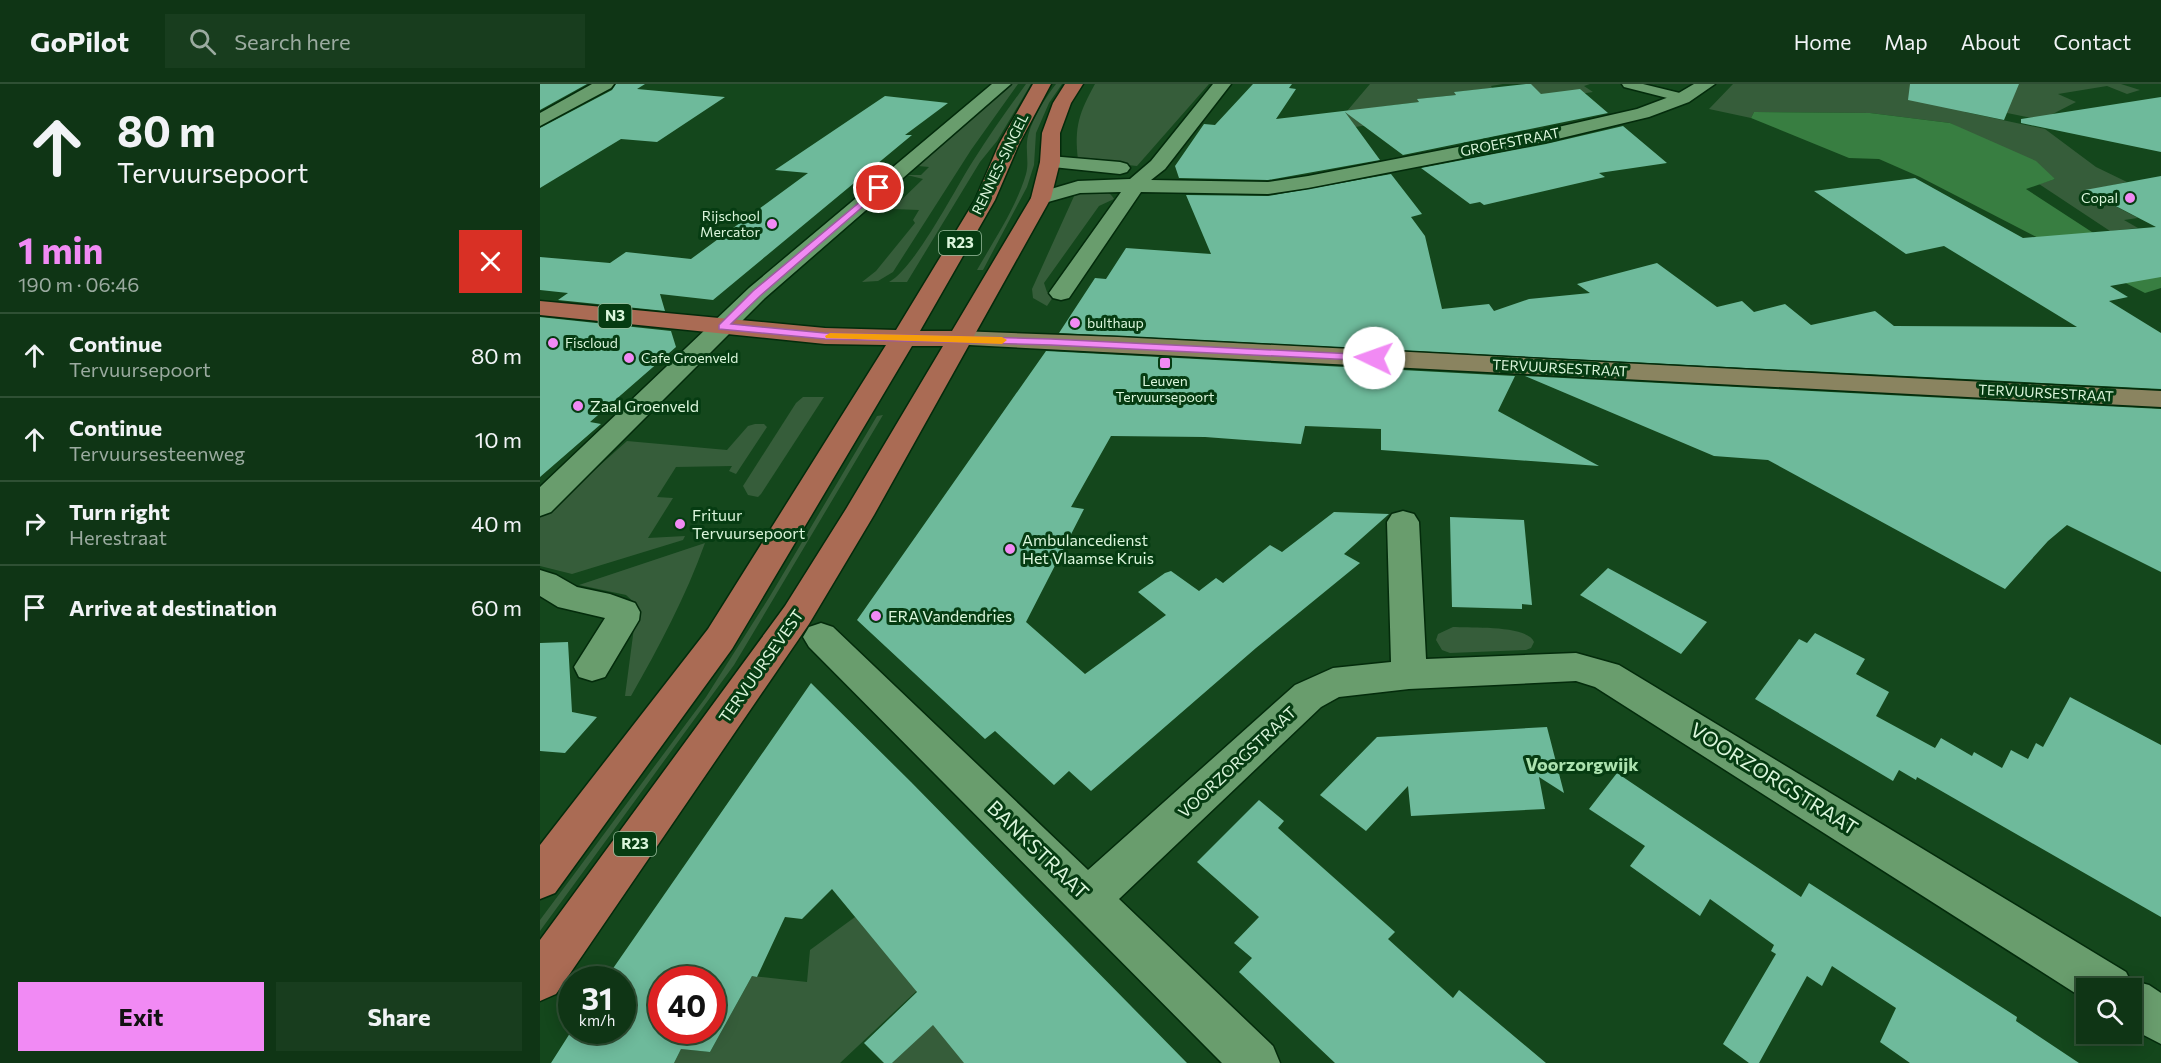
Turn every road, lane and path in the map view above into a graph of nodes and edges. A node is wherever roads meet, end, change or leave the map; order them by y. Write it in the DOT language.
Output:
graph roads {
  1 [pos="605,84"];
  2 [pos="1002,84"];
  3 [pos="1042,84"];
  4 [pos="1074,84"];
  5 [pos="1222,84"];
  6 [pos="1628,84"];
  7 [pos="1706,84"];
  8 [pos="1683,98"];
  9 [pos="540,120"];
  10 [pos="1050,162"];
  11 [pos="1142,178"];
  12 [pos="1041,198"];
  13 [pos="1062,293"];
  14 [pos="540,308"];
  15 [pos="722,327"];
  16 [pos="904,338"];
  17 [pos="959,339"];
  18 [pos="2161,399"];
  19 [pos="540,504"];
  20 [pos="1403,522"];
  21 [pos="540,582"];
  22 [pos="830,647"];
  23 [pos="592,667"];
  24 [pos="1409,674"];
  25 [pos="540,879"];
  26 [pos="1088,898"];
  27 [pos="540,978"];
  28 [pos="2094,978"];
  29 [pos="2142,1008"];
  30 [pos="2161,1020"];
  31 [pos="1256,1063"];
  1 -- 9 [label="street"];
  2 -- 15 [label="street"];
  3 -- 16 [label="main road, RENNES-SINGEL / R23"];
  4 -- 10 [label="main road, RENNES-SINGEL / R23"];
  5 -- 11 [label="street"];
  6 -- 8 [label="lane"];
  7 -- 8 [label="street, GROEFSTRAAT"];
  8 -- 11 [label="street, GROEFSTRAAT"];
  10 -- 11 [label="street, GROEFSTRAAT"];
  10 -- 12 [label="main road, RENNES-SINGEL / R23"];
  11 -- 12 [label="street, GROEFSTRAAT"];
  11 -- 13 [label="street"];
  12 -- 17 [label="main road, RENNES-SINGEL / R23"];
  14 -- 15 [label="main road, N3"];
  15 -- 16 [label="main road, N3"];
  15 -- 19 [label="street"];
  16 -- 17 [label="main road, N3"];
  16 -- 25 [label="main road, R23"];
  17 -- 18 [label="street, TERVUURSESTRAAT"];
  17 -- 27 [label="main road, TERVUURSEVEST / R23"];
  20 -- 24 [label="street"];
  21 -- 23 [label="street"];
  22 -- 26 [label="street, BANKSTRAAT"];
  24 -- 26 [label="street, VOORZORGSTRAAT"];
  24 -- 28 [label="street, VOORZORGSTRAAT"];
  26 -- 31 [label="street, BANKSTRAAT"];
  29 -- 30 [label="street"];
}
